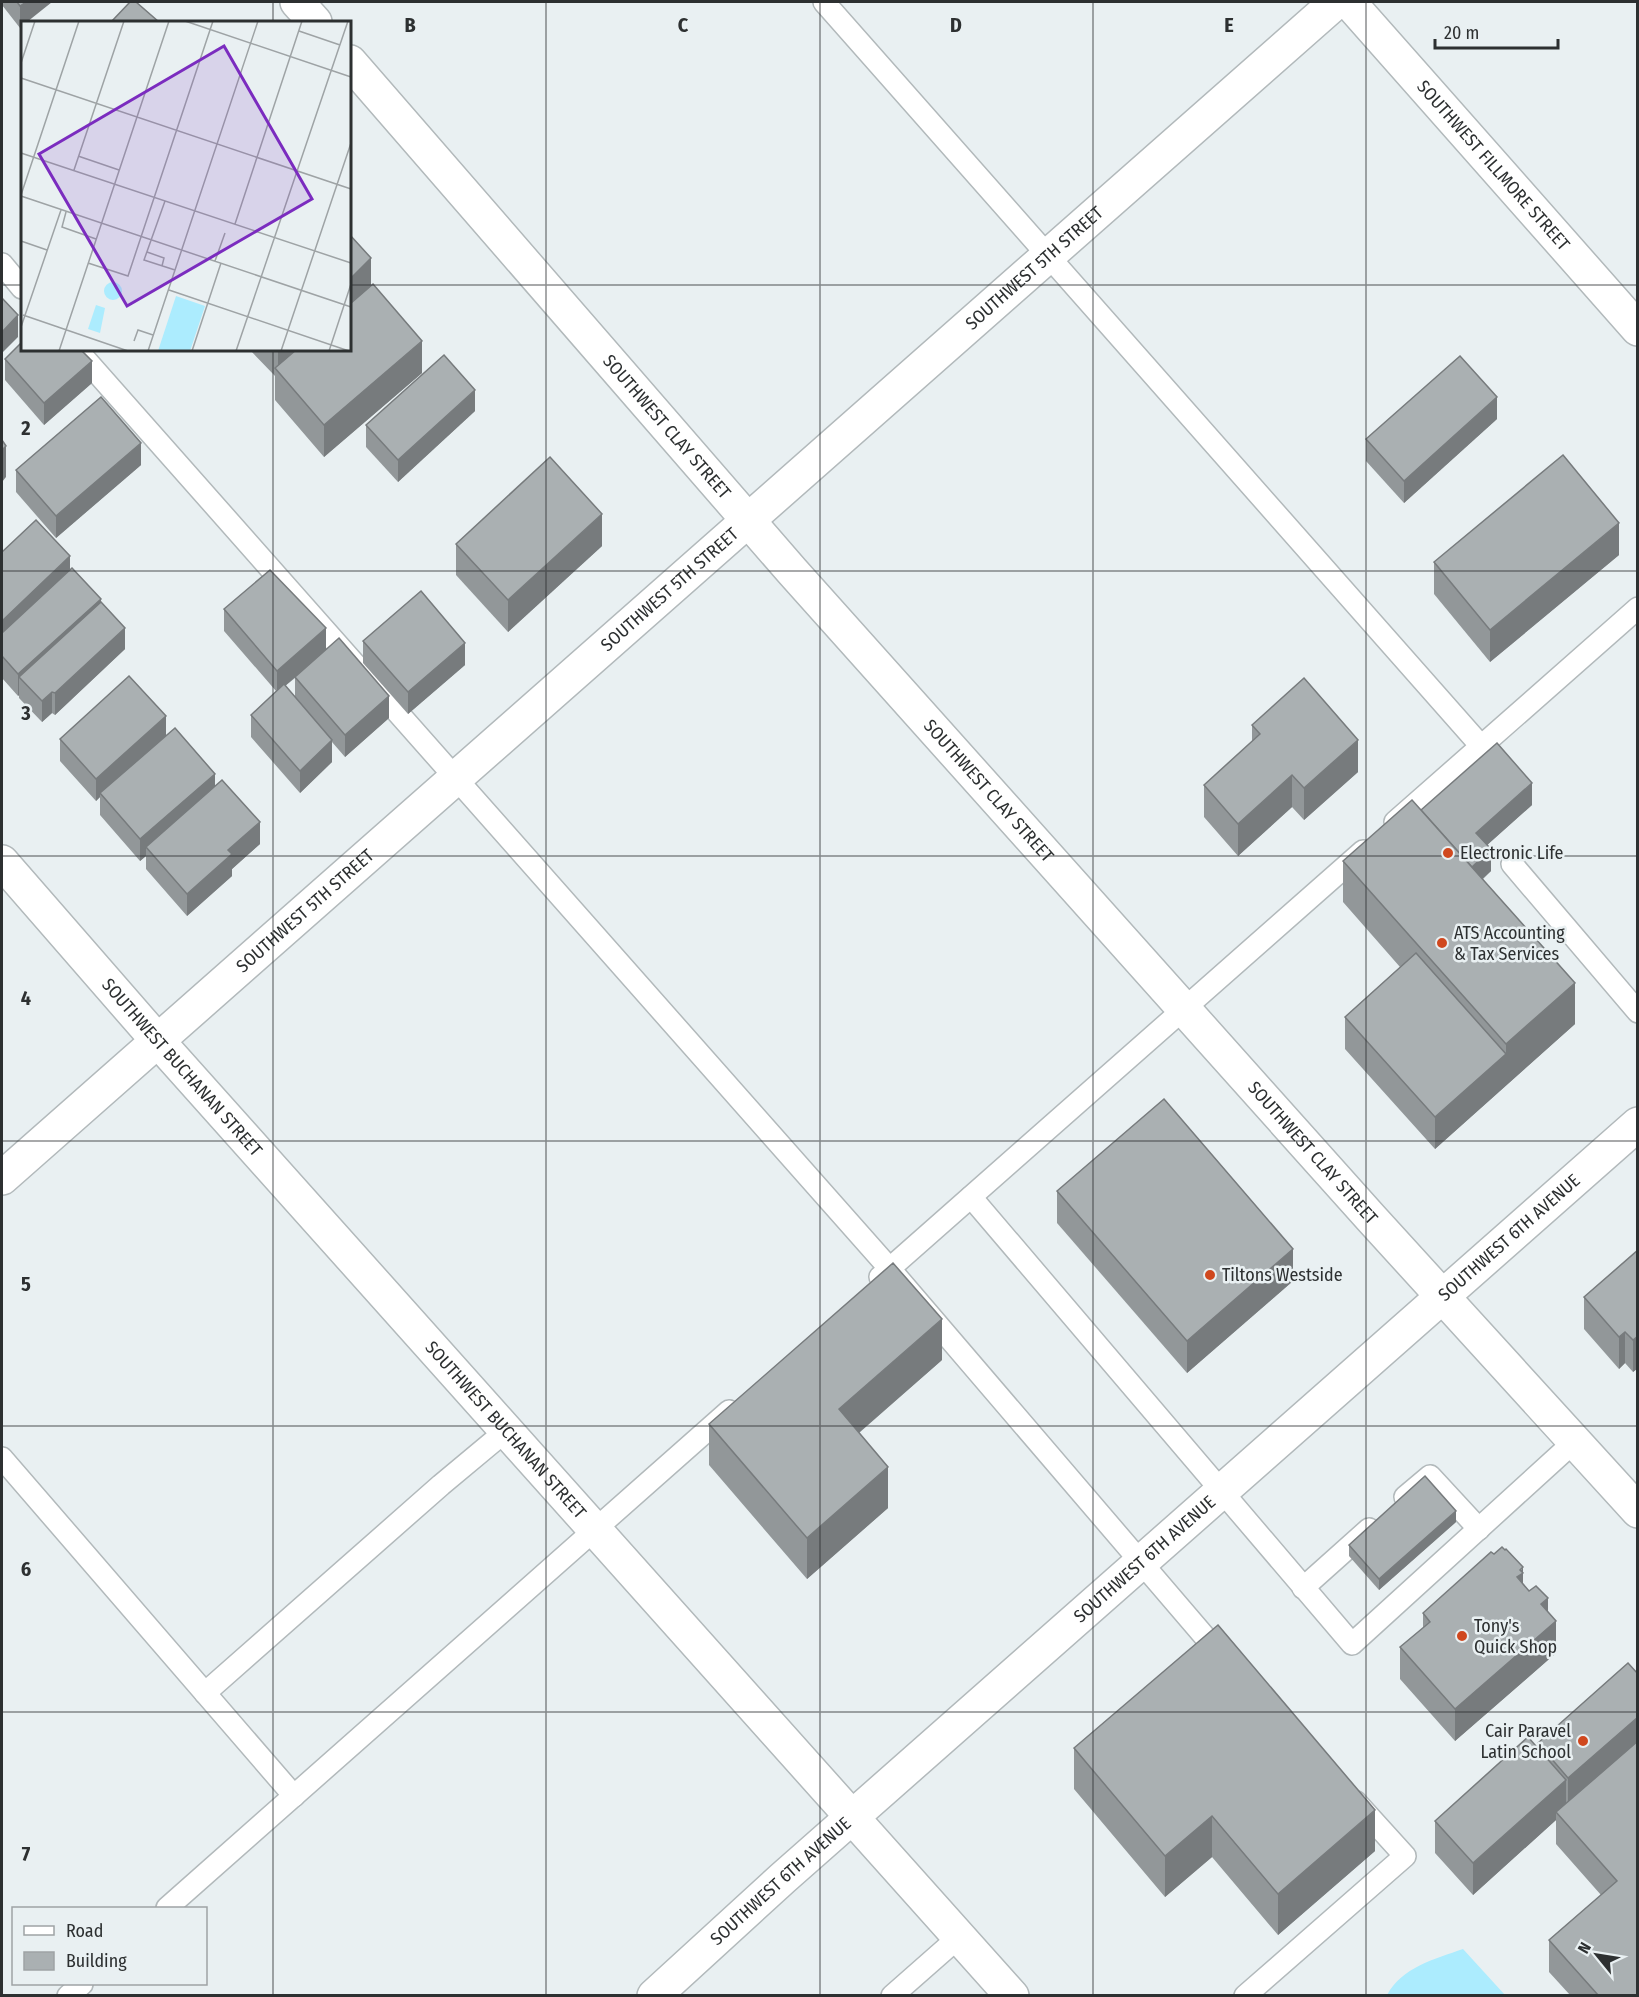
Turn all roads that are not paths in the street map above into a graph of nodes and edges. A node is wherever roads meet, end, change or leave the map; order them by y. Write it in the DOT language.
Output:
graph roads {
  1 [pos="297,2"];
  2 [pos="824,2"];
  3 [pos="1336,2"];
  4 [pos="1348,2"];
  5 [pos="314,21"];
  6 [pos="351,63"];
  7 [pos="1049,255"];
  8 [pos="2,264"];
  9 [pos="21,287"];
  10 [pos="1638,329"];
  11 [pos="78,351"];
  12 [pos="748,520"];
  13 [pos="1638,608"];
  14 [pos="1481,746"];
  15 [pos="456,778"];
  16 [pos="2,862"];
  17 [pos="1512,864"];
  18 [pos="1184,1010"];
  19 [pos="1638,1012"];
  20 [pos="157,1040"];
  21 [pos="1638,1124"];
  22 [pos="2,1178"];
  23 [pos="972,1197"];
  24 [pos="890,1269"];
  25 [pos="863,1293"];
  26 [pos="1442,1296"];
  27 [pos="747,1396"];
  28 [pos="507,1430"];
  29 [pos="1574,1442"];
  30 [pos="2,1458"];
  31 [pos="1221,1492"];
  32 [pos="1638,1511"];
  33 [pos="596,1529"];
  34 [pos="1479,1529"];
  35 [pos="1141,1563"];
  36 [pos="1303,1588"];
  37 [pos="1233,1670"];
  38 [pos="205,1693"];
  39 [pos="1343,1788"];
  40 [pos="294,1796"];
  41 [pos="852,1818"];
  42 [pos="168,1907"];
  43 [pos="959,1937"];
  44 [pos="80,1985"];
  45 [pos="68,1995"];
  46 [pos="654,1995"];
  47 [pos="892,1995"];
  48 [pos="1012,1995"];
  49 [pos="1245,1995"];
  1 -- 5 [label="street"];
  2 -- 7 [label="lane"];
  3 -- 7 [label="street, SOUTHWEST 5TH STREET"];
  4 -- 10 [label="street, SOUTHWEST FILLMORE STREET"];
  6 -- 12 [label="street, SOUTHWEST CLAY STREET"];
  7 -- 12 [label="street, SOUTHWEST 5TH STREET"];
  7 -- 14 [label="lane"];
  8 -- 9 [label="lane"];
  11 -- 15 [label="lane"];
  12 -- 15 [label="street, SOUTHWEST 5TH STREET"];
  12 -- 18 [label="street, SOUTHWEST CLAY STREET"];
  13 -- 14 [label="lane"];
  14 -- 18 [label="lane"];
  15 -- 20 [label="street, SOUTHWEST 5TH STREET"];
  15 -- 24 [label="lane"];
  16 -- 20 [label="street, SOUTHWEST BUCHANAN STREET"];
  17 -- 19 [label="lane"];
  18 -- 23 [label="lane"];
  18 -- 26 [label="street, SOUTHWEST CLAY STREET"];
  20 -- 22 [label="street, SOUTHWEST 5TH STREET"];
  20 -- 28 [label="street, SOUTHWEST BUCHANAN STREET"];
  21 -- 26 [label="street, SOUTHWEST 6TH AVENUE"];
  23 -- 24 [label="lane"];
  23 -- 31 [label="lane"];
  24 -- 25 [label="lane"];
  24 -- 35 [label="lane"];
  26 -- 29 [label="street, SOUTHWEST CLAY STREET"];
  26 -- 31 [label="street, SOUTHWEST 6TH AVENUE"];
  27 -- 33 [label="lane"];
  28 -- 33 [label="street, SOUTHWEST BUCHANAN STREET"];
  28 -- 38 [label="lane"];
  29 -- 32 [label="street, SOUTHWEST CLAY STREET"];
  29 -- 34 [label="lane"];
  30 -- 38 [label="lane"];
  31 -- 35 [label="street, SOUTHWEST 6TH AVENUE"];
  31 -- 36 [label="lane"];
  33 -- 40 [label="lane"];
  33 -- 41 [label="street, SOUTHWEST BUCHANAN STREET"];
  34 -- 36 [label="lane"];
  34 -- 36 [label="lane"];
  35 -- 37 [label="lane"];
  35 -- 41 [label="street, SOUTHWEST 6TH AVENUE"];
  38 -- 40 [label="lane"];
  39 -- 49 [label="lane"];
  40 -- 42 [label="lane"];
  41 -- 43 [label="street, SOUTHWEST BUCHANAN STREET"];
  41 -- 46 [label="street, SOUTHWEST 6TH AVENUE"];
  43 -- 47 [label="lane"];
  43 -- 48 [label="street, SOUTHWEST BUCHANAN STREET"];
  44 -- 45 [label="lane"];
}
